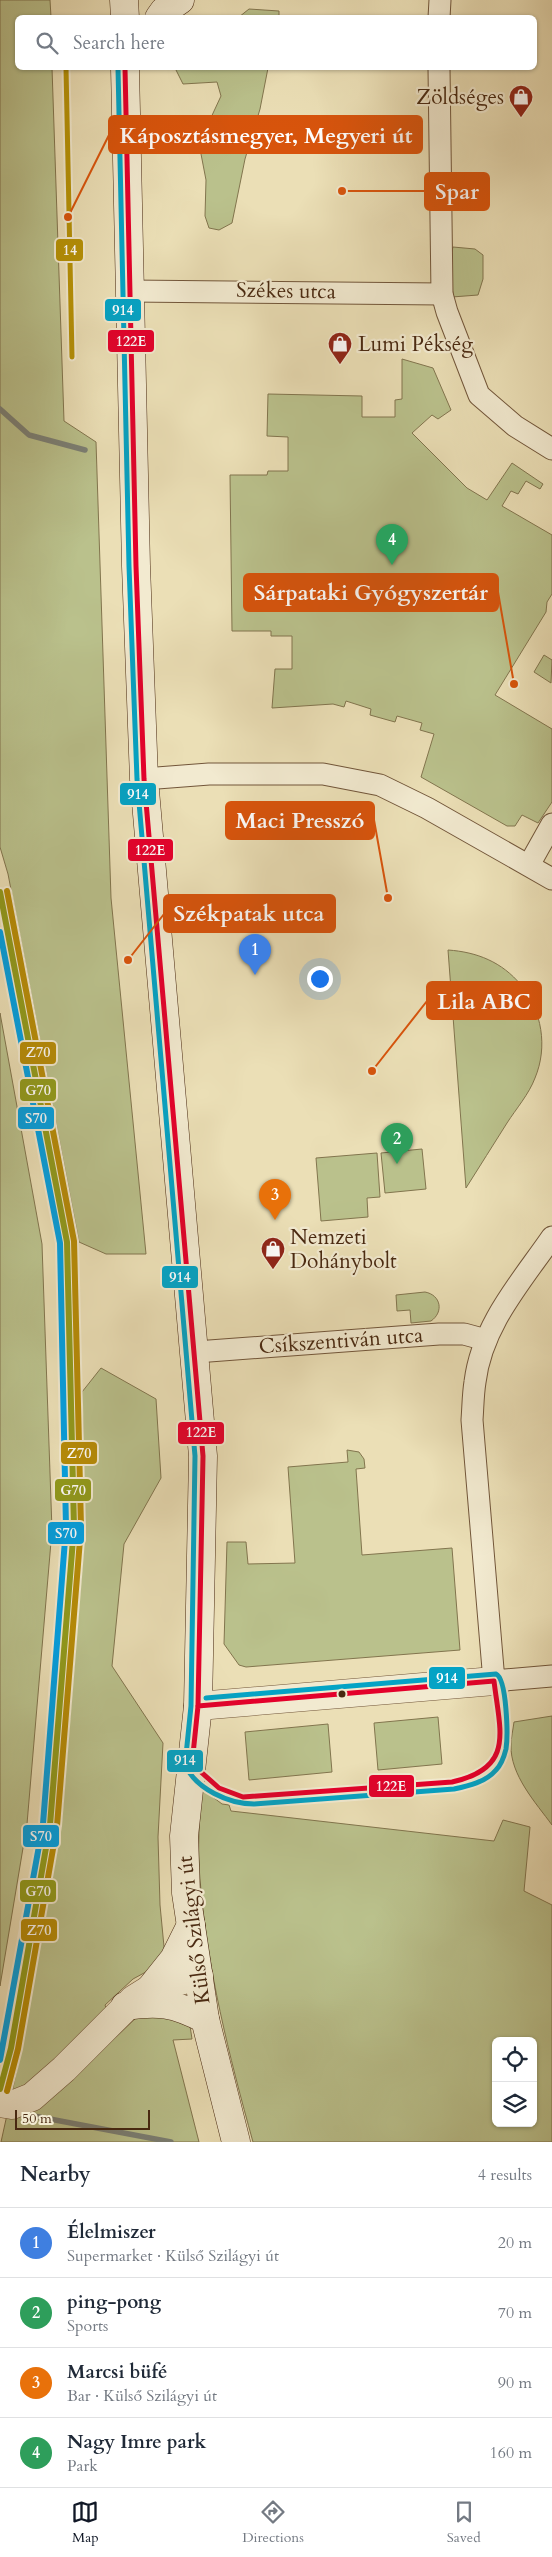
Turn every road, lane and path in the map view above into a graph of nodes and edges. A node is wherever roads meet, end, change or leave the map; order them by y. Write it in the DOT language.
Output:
graph roads {
  1 [pos="124,0"];
  2 [pos="180,0"];
  3 [pos="440,0"];
  4 [pos="125,15"];
  5 [pos="161,15"];
  6 [pos="440,15"];
  7 [pos="126,70"];
  8 [pos="438,70"];
  9 [pos="130,291"];
  10 [pos="442,294"];
  11 [pos="552,449"];
  12 [pos="144,779"];
  13 [pos="552,824"];
  14 [pos="529,865"];
  15 [pos="552,879"];
  16 [pos="552,1237"];
  17 [pos="486,1340"];
  18 [pos="196,1352"];
  19 [pos="552,1676"];
  20 [pos="494,1681"];
  21 [pos="198,1706"];
  22 [pos="191,1925"];
  23 [pos="199,1976"];
  24 [pos="150,1989"];
  25 [pos="125,2006"];
  26 [pos="205,2018"];
  27 [pos="0,2103"];
  28 [pos="236,2142"];
  1 -- 4 [label="main road"];
  2 -- 5 [label="main road"];
  3 -- 6 [label="street"];
  7 -- 9 [label="main road, Külső Szilágyi út"];
  8 -- 10 [label="street"];
  9 -- 10 [label="street, Székes utca"];
  9 -- 12 [label="main road, Külső Szilágyi út"];
  10 -- 11 [label="street"];
  12 -- 14 [label="street"];
  12 -- 18 [label="main road, Külső Szilágyi út"];
  13 -- 14 [label="street"];
  14 -- 15 [label="street"];
  16 -- 17 [label="street"];
  17 -- 18 [label="street, Csíkszentiván utca"];
  17 -- 20 [label="street"];
  18 -- 21 [label="main road, Külső Szilágyi út"];
  19 -- 20 [label="street"];
  20 -- 21 [label="main road"];
  21 -- 22 [label="main road, Külső Szilágyi út"];
  22 -- 23 [label="main road, Külső Szilágyi út"];
  22 -- 24 [label="main road"];
  23 -- 24 [label="main road"];
  23 -- 26 [label="main road, Külső Szilágyi út"];
  24 -- 25 [label="main road"];
  25 -- 26 [label="main road"];
  25 -- 27 [label="main road"];
  26 -- 28 [label="main road, Külső Szilágyi út"];
}
